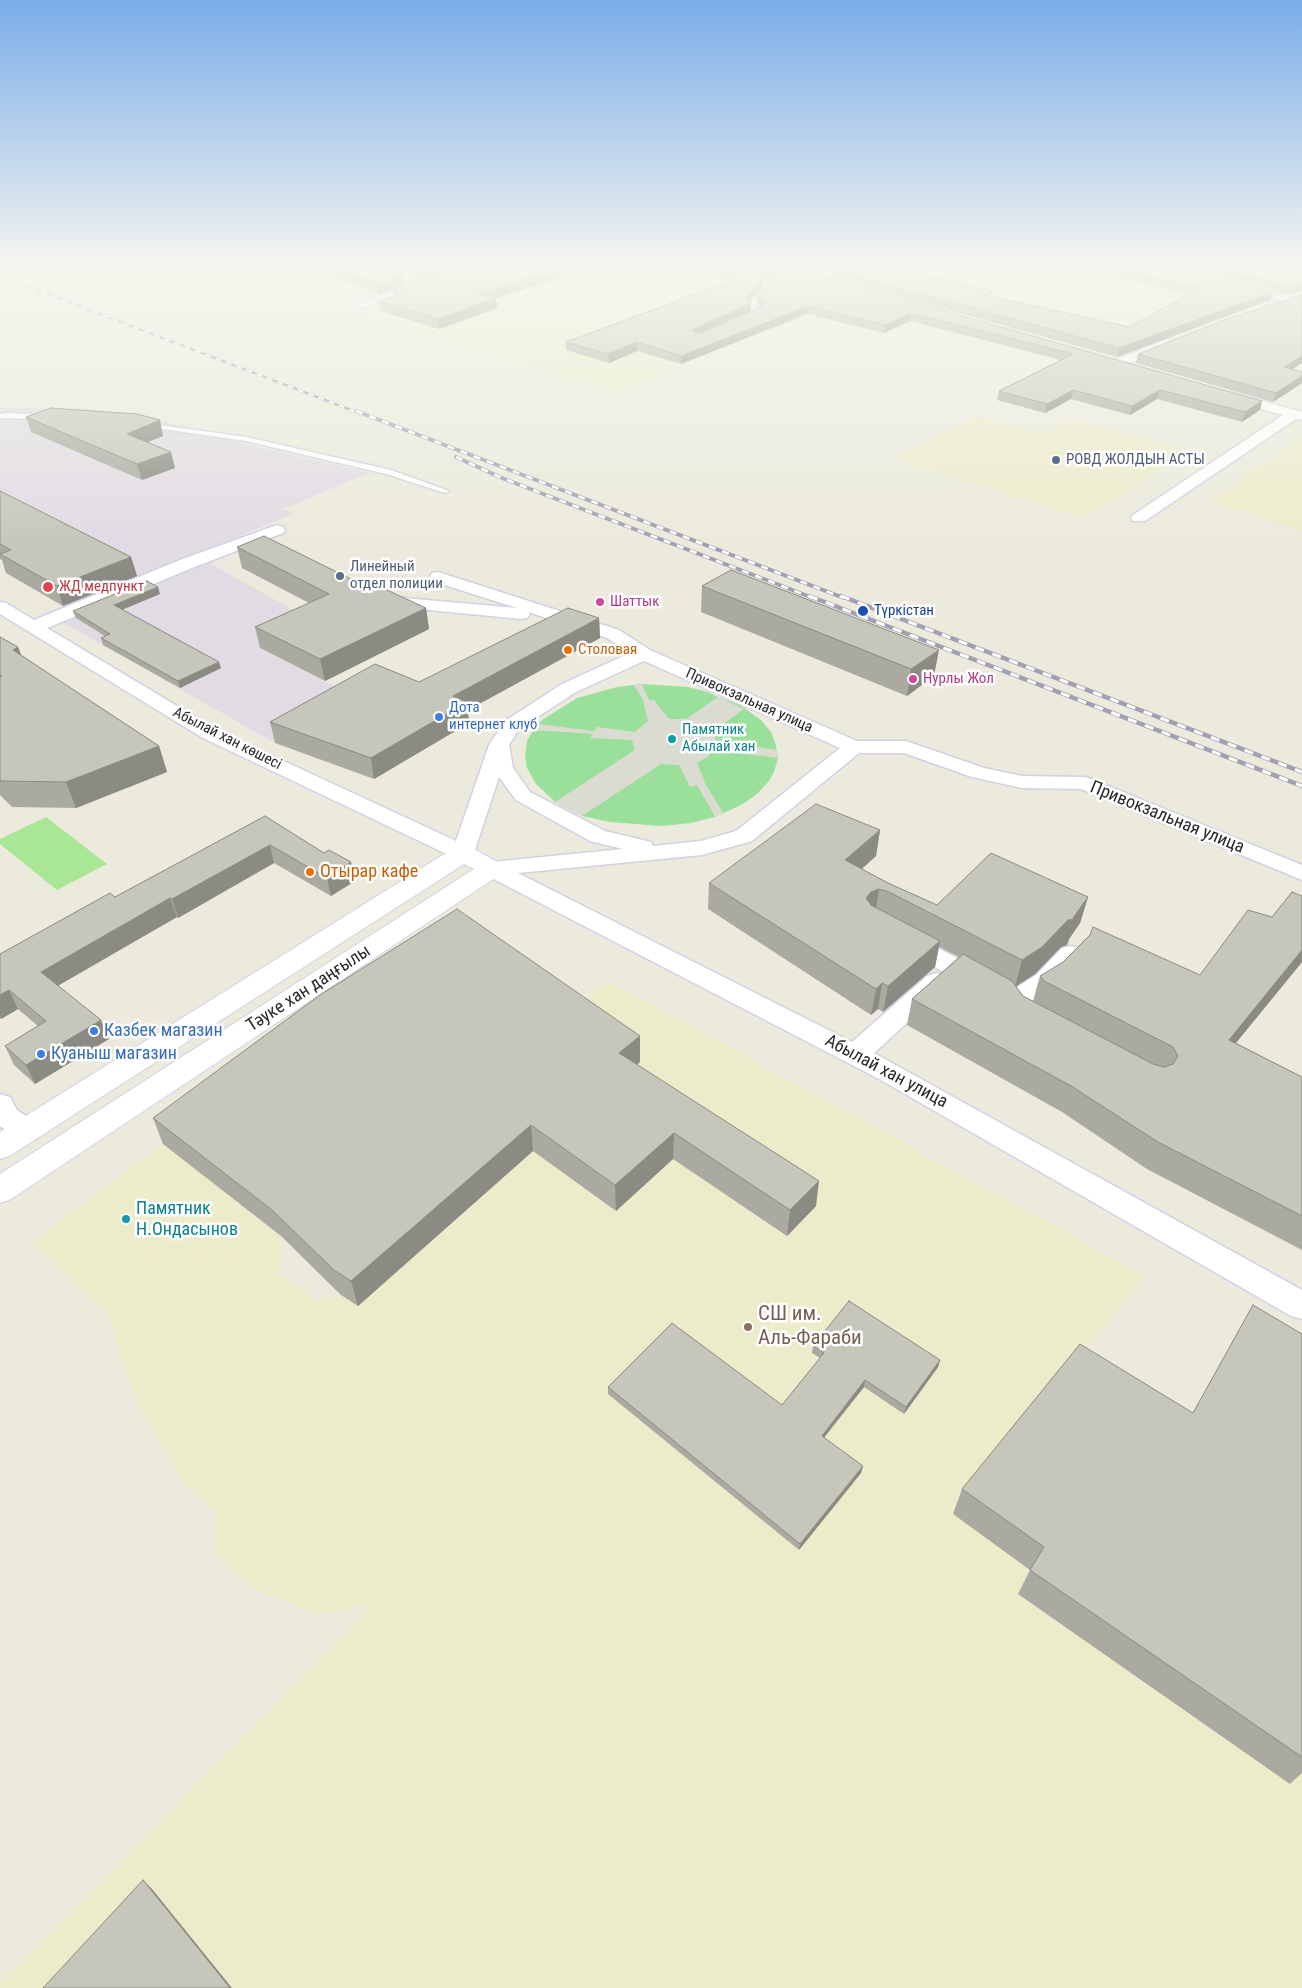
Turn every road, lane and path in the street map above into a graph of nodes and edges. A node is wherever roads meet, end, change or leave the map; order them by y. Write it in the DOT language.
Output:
graph roads {
  1 [pos="1122,359"];
  2 [pos="1136,369"];
  3 [pos="1220,393"];
  4 [pos="1298,415"];
  5 [pos="0,416"];
  6 [pos="56,418"];
  7 [pos="135,424"];
  8 [pos="445,491"];
  9 [pos="1139,518"];
  10 [pos="277,530"];
  11 [pos="438,577"];
  12 [pos="404,603"];
  13 [pos="0,607"];
  14 [pos="556,614"];
  15 [pos="33,627"];
  16 [pos="644,654"];
  17 [pos="499,745"];
  18 [pos="854,747"];
  19 [pos="661,852"];
  20 [pos="462,853"];
  21 [pos="492,869"];
  22 [pos="1302,873"];
  23 [pos="885,930"];
  24 [pos="1071,954"];
  25 [pos="955,966"];
  26 [pos="1015,1000"];
  27 [pos="1035,1019"];
  28 [pos="855,1055"];
  29 [pos="0,1104"];
  30 [pos="26,1131"];
  31 [pos="0,1147"];
  32 [pos="0,1190"];
  33 [pos="1302,1306"];
  1 -- 2 [label="street"];
  3 -- 4 [label="street"];
  4 -- 9 [label="street"];
  5 -- 6 [label="lane"];
  7 -- 8 [label="lane"];
  10 -- 15 [label="street"];
  11 -- 14 [label="street, Привокзальная улица"];
  12 -- 14 [label="street, Привокзальная улица"];
  13 -- 15 [label="street, Абылай хан көшесі"];
  14 -- 16 [label="street, Привокзальная улица"];
  15 -- 20 [label="street, Абылай хан көшесі"];
  16 -- 17 [label="street"];
  16 -- 18 [label="street, Привокзальная улица"];
  17 -- 19 [label="street"];
  17 -- 20 [label="street"];
  18 -- 19 [label="street"];
  18 -- 22 [label="street, Привокзальная улица"];
  19 -- 21 [label="street"];
  20 -- 21 [label="street, Абылай хан улица"];
  20 -- 30 [label="street, Тәуке хан даңғылы"];
  21 -- 28 [label="street, Абылай хан улица"];
  21 -- 32 [label="street, Тәуке хан даңғылы"];
  23 -- 25 [label="street"];
  24 -- 26 [label="street"];
  25 -- 26 [label="street"];
  25 -- 28 [label="street"];
  26 -- 27 [label="street"];
  28 -- 33 [label="street, Абылай хан улица"];
  29 -- 30 [label="street"];
  30 -- 31 [label="street, Тәуке хан даңғылы"];
}
